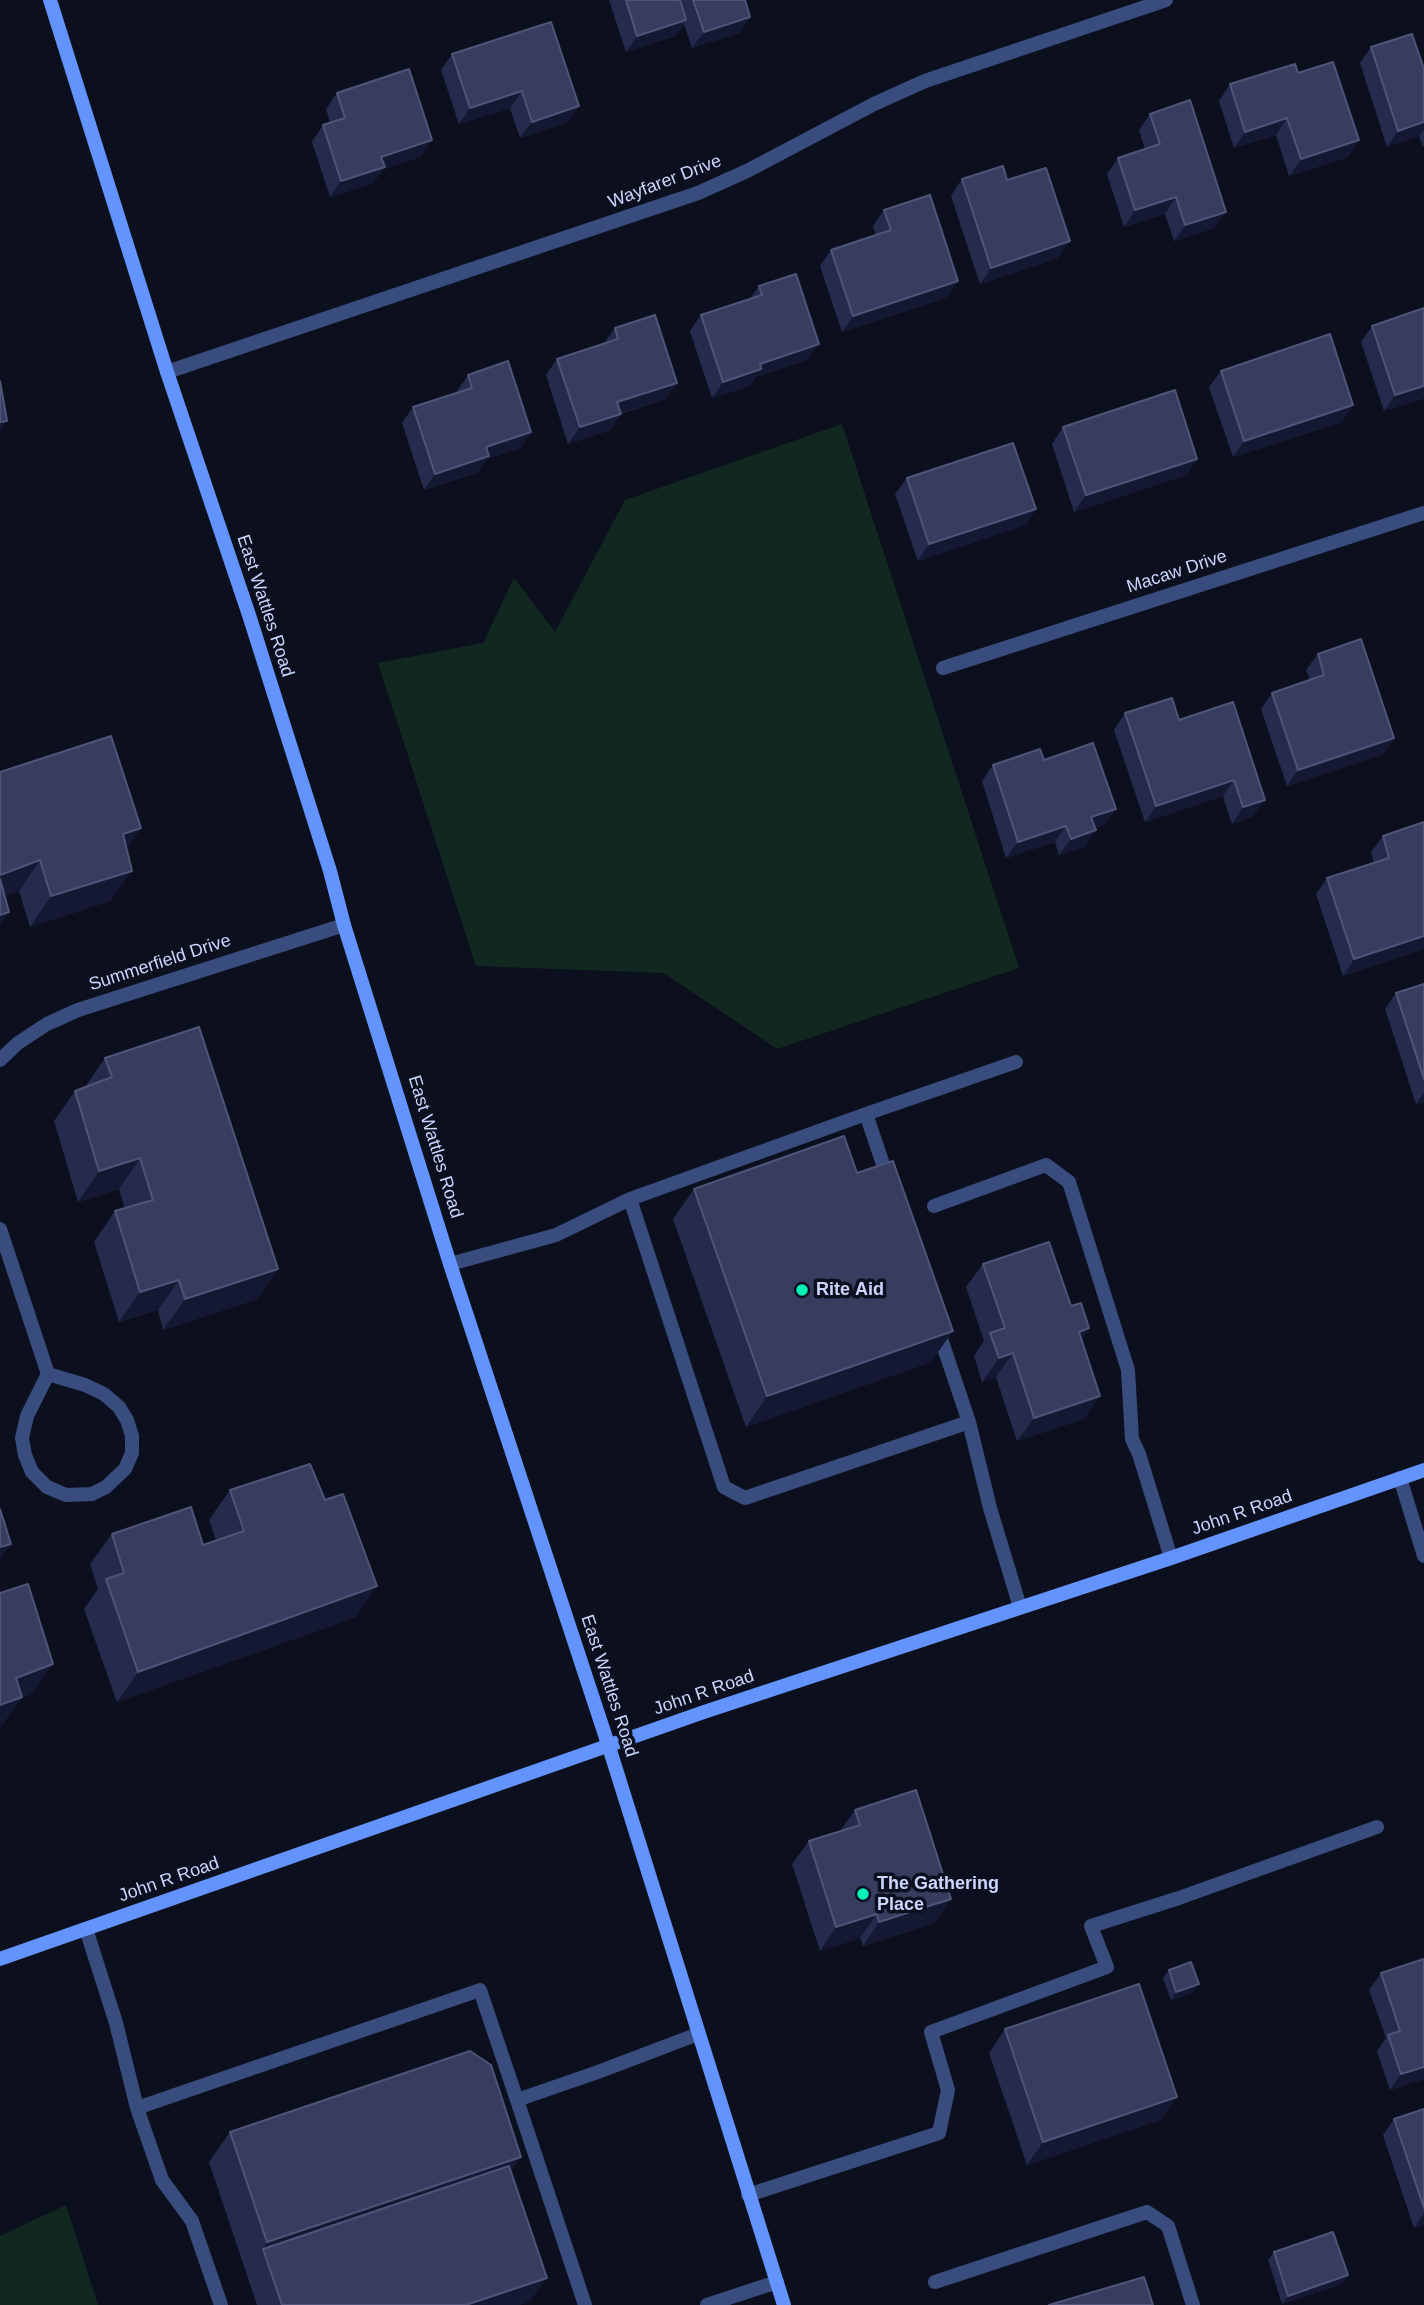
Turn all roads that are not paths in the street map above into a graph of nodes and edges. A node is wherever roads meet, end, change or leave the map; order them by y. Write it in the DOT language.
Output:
graph roads {
  1 [pos="50,0"];
  2 [pos="1166,0"];
  3 [pos="167,372"];
  4 [pos="1424,514"];
  5 [pos="943,668"];
  6 [pos="344,925"];
  7 [pos="0,1060"];
  8 [pos="1016,1062"];
  9 [pos="866,1114"];
  10 [pos="892,1190"];
  11 [pos="630,1199"];
  12 [pos="934,1206"];
  13 [pos="0,1229"];
  14 [pos="450,1264"];
  15 [pos="935,1319"];
  16 [pos="48,1374"];
  17 [pos="969,1422"];
  18 [pos="1424,1470"];
  19 [pos="1400,1478"];
  20 [pos="1424,1556"];
  21 [pos="1171,1558"];
  22 [pos="1020,1608"];
  23 [pos="609,1747"];
  24 [pos="1377,1827"];
  25 [pos="86,1929"];
  26 [pos="0,1959"];
  27 [pos="698,2034"];
  28 [pos="517,2100"];
  29 [pos="137,2108"];
  30 [pos="748,2195"];
  31 [pos="935,2282"];
  32 [pos="777,2283"];
  33 [pos="221,2305"];
  34 [pos="585,2305"];
  35 [pos="707,2305"];
  36 [pos="784,2305"];
  37 [pos="1193,2305"];
  1 -- 3 [label="main road, East Wattles Road"];
  2 -- 3 [label="street, Wayfarer Drive"];
  3 -- 6 [label="main road, East Wattles Road"];
  4 -- 5 [label="street, Macaw Drive"];
  6 -- 7 [label="street, Summerfield Drive"];
  6 -- 14 [label="main road, East Wattles Road"];
  8 -- 9 [label="street"];
  9 -- 10 [label="street"];
  9 -- 11 [label="street"];
  11 -- 14 [label="street"];
  11 -- 17 [label="street"];
  12 -- 21 [label="street"];
  13 -- 16 [label="street"];
  14 -- 23 [label="main road, East Wattles Road"];
  15 -- 17 [label="street"];
  16 -- 16 [label="street"];
  17 -- 22 [label="street"];
  18 -- 19 [label="main road, John R Road"];
  19 -- 20 [label="street"];
  19 -- 21 [label="main road, John R Road"];
  21 -- 22 [label="main road, John R Road"];
  22 -- 23 [label="main road, John R Road"];
  23 -- 25 [label="main road, John R Road"];
  23 -- 27 [label="main road, East Wattles Road"];
  24 -- 30 [label="street"];
  25 -- 26 [label="main road, John R Road"];
  25 -- 29 [label="street"];
  27 -- 28 [label="street"];
  27 -- 30 [label="main road, East Wattles Road"];
  28 -- 29 [label="street"];
  28 -- 34 [label="street"];
  29 -- 33 [label="street"];
  30 -- 32 [label="main road, East Wattles Road"];
  31 -- 37 [label="street"];
  32 -- 35 [label="street"];
  32 -- 36 [label="main road, East Wattles Road"];
}
